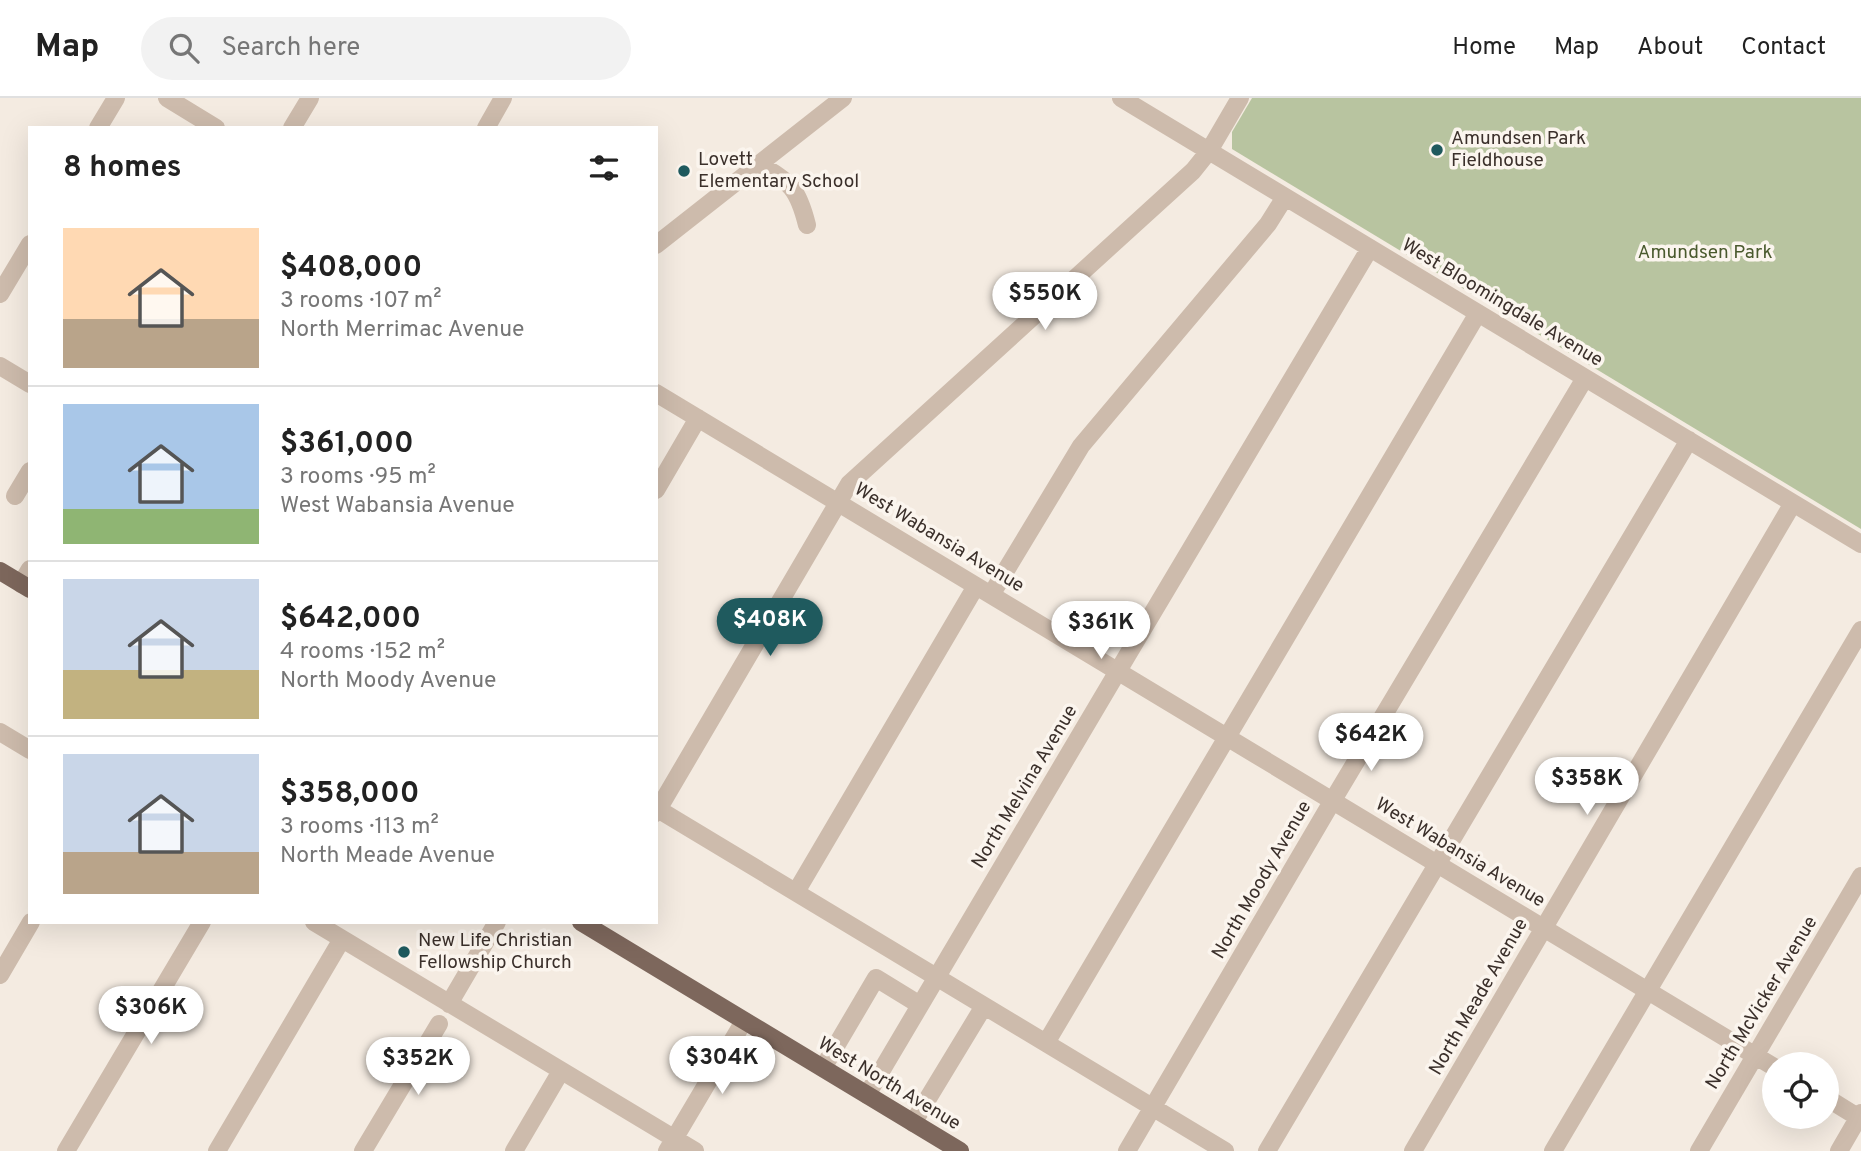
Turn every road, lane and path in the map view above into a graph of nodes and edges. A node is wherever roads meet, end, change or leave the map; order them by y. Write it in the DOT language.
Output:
graph roads {
  1 [pos="116,98"];
  2 [pos="167,98"];
  3 [pos="310,98"];
  4 [pos="503,98"];
  5 [pos="843,98"];
  6 [pos="1121,98"];
  7 [pos="1240,98"];
  8 [pos="99,126"];
  9 [pos="213,126"];
  10 [pos="293,126"];
  11 [pos="487,126"];
  12 [pos="1209,151"];
  13 [pos="758,164"];
  14 [pos="1284,197"];
  15 [pos="807,225"];
  16 [pos="658,243"];
  17 [pos="28,247"];
  18 [pos="1370,248"];
  19 [pos="0,294"];
  20 [pos="1478,313"];
  21 [pos="0,366"];
  22 [pos="1585,377"];
  23 [pos="28,383"];
  24 [pos="658,394"];
  25 [pos="698,418"];
  26 [pos="1689,440"];
  27 [pos="28,474"];
  28 [pos="658,487"];
  29 [pos="15,496"];
  30 [pos="839,502"];
  31 [pos="1793,503"];
  32 [pos="1861,544"];
  33 [pos="0,571"];
  34 [pos="27,581"];
  35 [pos="983,590"];
  36 [pos="1861,630"];
  37 [pos="1118,671"];
  38 [pos="1,735"];
  39 [pos="1227,737"];
  40 [pos="28,749"];
  41 [pos="1333,800"];
  42 [pos="658,808"];
  43 [pos="658,811"];
  44 [pos="1438,864"];
  45 [pos="1861,876"];
  46 [pos="796,892"];
  47 [pos="30,924"];
  48 [pos="201,924"];
  49 [pos="317,924"];
  50 [pos="496,924"];
  51 [pos="587,924"];
  52 [pos="1544,928"];
  53 [pos="342,939"];
  54 [pos="0,975"];
  55 [pos="937,977"];
  56 [pos="1648,990"];
  57 [pos="449,1004"];
  58 [pos="920,1005"];
  59 [pos="984,1006"];
  60 [pos="744,1021"];
  61 [pos="439,1024"];
  62 [pos="1046,1043"];
  63 [pos="1755,1055"];
  64 [pos="1762,1059"];
  65 [pos="823,1068"];
  66 [pos="561,1071"];
  67 [pos="867,1095"];
  68 [pos="1839,1105"];
  69 [pos="1152,1107"];
  70 [pos="1860,1117"];
  71 [pos="913,1123"];
  72 [pos="671,1145"];
  73 [pos="66,1151"];
  74 [pos="217,1151"];
  75 [pos="363,1151"];
  76 [pos="514,1151"];
  77 [pos="695,1151"];
  78 [pos="960,1151"];
  79 [pos="1126,1151"];
  80 [pos="1225,1151"];
  81 [pos="1267,1151"];
  82 [pos="1413,1151"];
  83 [pos="1553,1151"];
  84 [pos="1699,1151"];
  85 [pos="1839,1151"];
  1 -- 8 [label="street"];
  2 -- 9 [label="street"];
  3 -- 10 [label="street"];
  4 -- 11 [label="street"];
  5 -- 13 [label="street"];
  6 -- 12 [label="street, West Bloomingdale Avenue"];
  7 -- 12 [label="street"];
  12 -- 14 [label="street, West Bloomingdale Avenue"];
  12 -- 30 [label="street"];
  13 -- 15 [label="street"];
  13 -- 16 [label="street"];
  14 -- 18 [label="street, West Bloomingdale Avenue"];
  14 -- 35 [label="street"];
  17 -- 19 [label="street"];
  18 -- 20 [label="street, West Bloomingdale Avenue"];
  18 -- 37 [label="street, North Melvina Avenue"];
  20 -- 22 [label="street, West Bloomingdale Avenue"];
  20 -- 39 [label="street"];
  21 -- 23 [label="street"];
  22 -- 26 [label="street, West Bloomingdale Avenue"];
  22 -- 41 [label="street, North Moody Avenue"];
  24 -- 25 [label="street, West Wabansia Avenue"];
  25 -- 28 [label="street"];
  25 -- 30 [label="street, West Wabansia Avenue"];
  26 -- 31 [label="street, West Bloomingdale Avenue"];
  26 -- 44 [label="street"];
  27 -- 29 [label="street"];
  30 -- 35 [label="street, West Wabansia Avenue"];
  30 -- 42 [label="street"];
  31 -- 32 [label="street, West Bloomingdale Avenue"];
  31 -- 52 [label="street, North Meade Avenue"];
  33 -- 34 [label="main road"];
  35 -- 37 [label="street, West Wabansia Avenue"];
  35 -- 46 [label="street"];
  36 -- 56 [label="street"];
  37 -- 39 [label="street, West Wabansia Avenue"];
  37 -- 55 [label="street, North Melvina Avenue"];
  38 -- 40 [label="street"];
  39 -- 41 [label="street, West Wabansia Avenue"];
  39 -- 62 [label="street"];
  41 -- 44 [label="street, West Wabansia Avenue"];
  41 -- 69 [label="street, North Moody Avenue"];
  43 -- 46 [label="street"];
  44 -- 52 [label="street, West Wabansia Avenue"];
  44 -- 81 [label="street"];
  45 -- 63 [label="street, North McVicker Avenue"];
  46 -- 55 [label="street"];
  47 -- 54 [label="street"];
  48 -- 73 [label="street"];
  49 -- 53 [label="street"];
  50 -- 57 [label="street"];
  51 -- 60 [label="main road, West North Avenue"];
  52 -- 56 [label="street, West Wabansia Avenue"];
  52 -- 82 [label="street, North Meade Avenue"];
  53 -- 57 [label="street"];
  53 -- 74 [label="street"];
  55 -- 58 [label="street, North Melvina Avenue"];
  55 -- 59 [label="street"];
  56 -- 63 [label="street, West Wabansia Avenue"];
  56 -- 83 [label="street"];
  57 -- 66 [label="street"];
  58 -- 65 [label="street"];
  58 -- 67 [label="street, North Melvina Avenue"];
  59 -- 62 [label="street"];
  59 -- 71 [label="street"];
  60 -- 65 [label="main road, West North Avenue"];
  60 -- 72 [label="street"];
  61 -- 75 [label="street"];
  62 -- 69 [label="street"];
  63 -- 64 [label="street, West Wabansia Avenue"];
  63 -- 84 [label="street, North McVicker Avenue"];
  65 -- 67 [label="main road, West North Avenue"];
  66 -- 72 [label="street"];
  66 -- 76 [label="street"];
  67 -- 71 [label="main road, West North Avenue"];
  68 -- 70 [label="street"];
  69 -- 79 [label="street, North Moody Avenue"];
  69 -- 80 [label="street"];
  70 -- 85 [label="street"];
  71 -- 78 [label="main road, West North Avenue"];
  72 -- 77 [label="street"];
}
